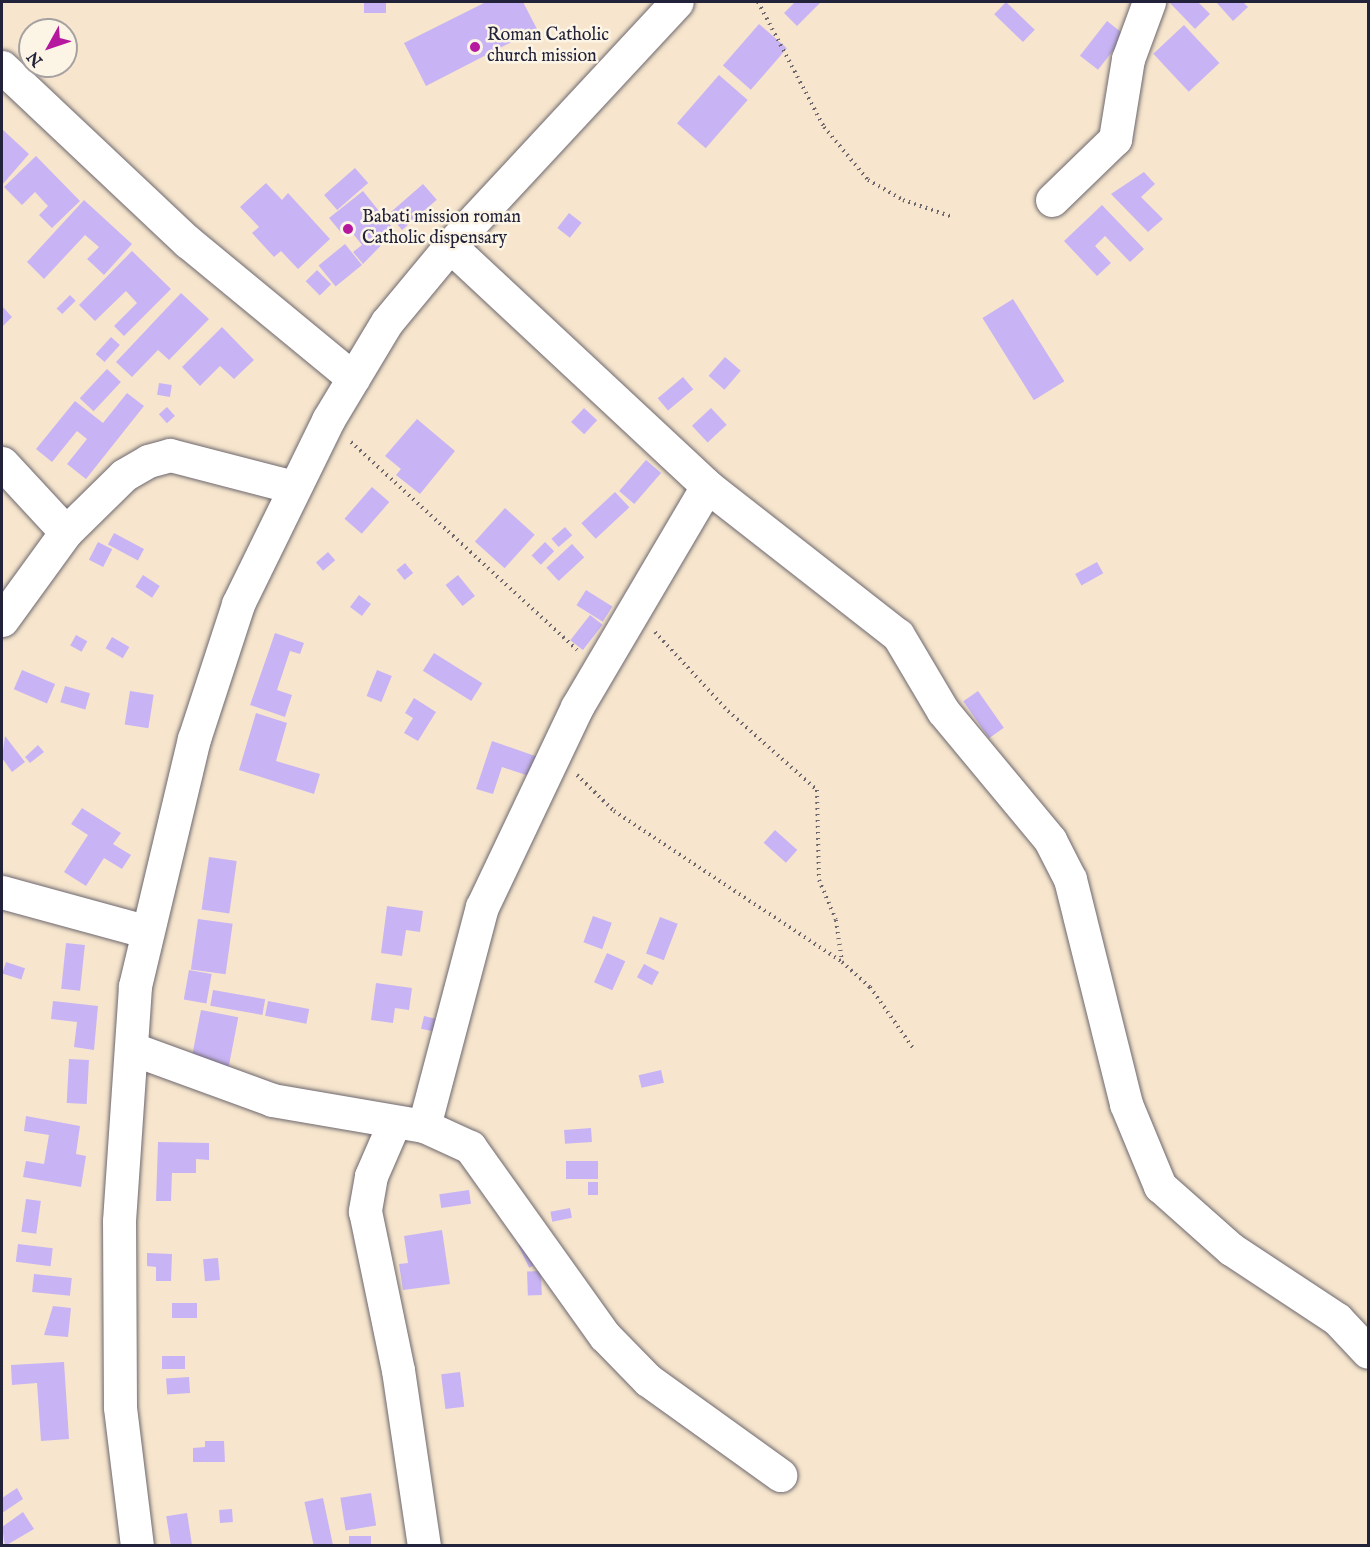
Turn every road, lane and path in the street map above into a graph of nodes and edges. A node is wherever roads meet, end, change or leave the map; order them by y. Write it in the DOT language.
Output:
graph roads {
  1 [pos="677,2"];
  2 [pos="758,2"];
  3 [pos="1149,2"];
  4 [pos="2,68"];
  5 [pos="1052,200"];
  6 [pos="953,217"];
  7 [pos="450,246"];
  8 [pos="353,378"];
  9 [pos="328,420"];
  10 [pos="2,463"];
  11 [pos="707,486"];
  12 [pos="294,487"];
  13 [pos="66,532"];
  14 [pos="633,611"];
  15 [pos="2,620"];
  16 [pos="597,670"];
  17 [pos="555,749"];
  18 [pos="2,892"];
  19 [pos="145,931"];
  20 [pos="842,962"];
  21 [pos="913,1048"];
  22 [pos="133,1049"];
  23 [pos="409,1125"];
  24 [pos="1368,1352"];
  25 [pos="780,1474"];
  26 [pos="136,1545"];
  27 [pos="424,1545"];
  1 -- 7 [label="street"];
  2 -- 6 [label="path"];
  3 -- 5 [label="street"];
  4 -- 8 [label="street"];
  7 -- 8 [label="street"];
  7 -- 11 [label="street"];
  8 -- 9 [label="street"];
  9 -- 12 [label="street"];
  9 -- 16 [label="path"];
  10 -- 13 [label="street"];
  11 -- 14 [label="street"];
  11 -- 24 [label="street"];
  12 -- 13 [label="street"];
  12 -- 19 [label="street"];
  13 -- 15 [label="street"];
  14 -- 16 [label="street"];
  14 -- 20 [label="path"];
  16 -- 17 [label="street"];
  17 -- 20 [label="path"];
  17 -- 23 [label="street"];
  18 -- 19 [label="street"];
  19 -- 22 [label="street"];
  20 -- 21 [label="path"];
  22 -- 23 [label="street"];
  22 -- 26 [label="street"];
  23 -- 25 [label="street"];
  23 -- 27 [label="street"];
}
